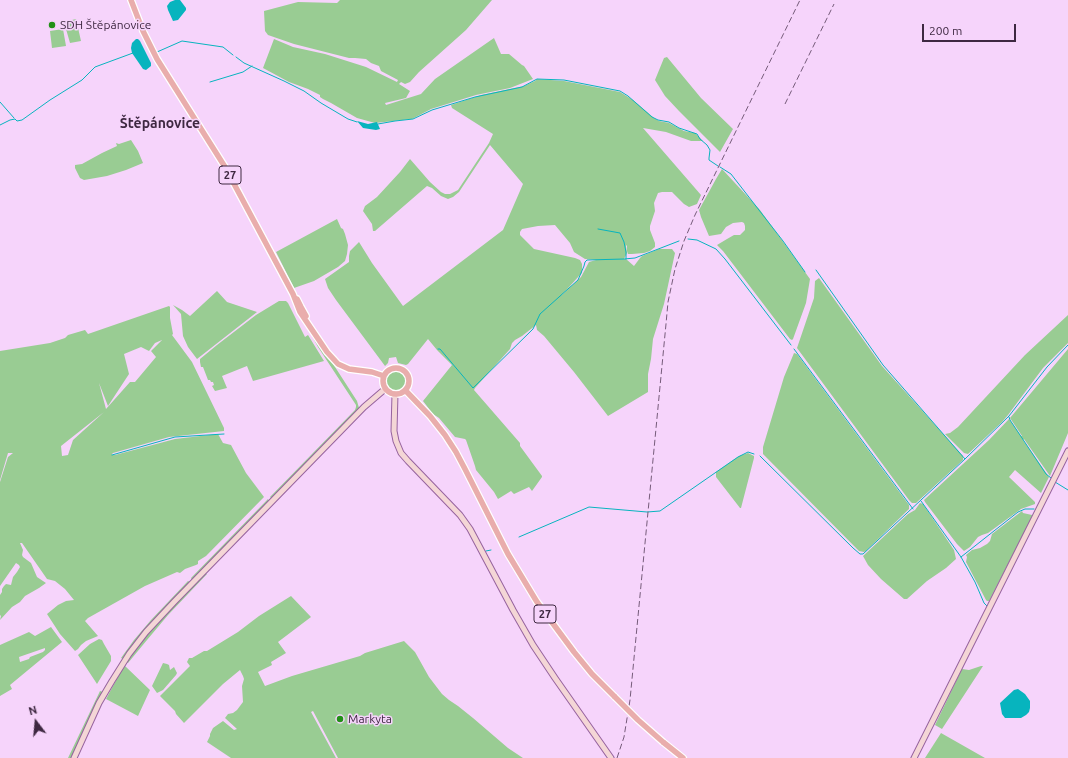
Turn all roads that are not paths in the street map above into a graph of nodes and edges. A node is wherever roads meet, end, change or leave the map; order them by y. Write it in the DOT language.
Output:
graph roads {
  1 [pos="131,0"];
  2 [pos="384,376"];
  3 [pos="385,389"];
  4 [pos="405,390"];
  5 [pos="395,394"];
  6 [pos="1068,451"];
  7 [pos="74,758"];
  8 [pos="611,758"];
  9 [pos="683,758"];
  10 [pos="914,758"];
  1 -- 2 [label="main road, 27"];
  2 -- 3 [label="main road"];
  2 -- 4 [label="main road"];
  3 -- 5 [label="main road"];
  3 -- 7 [label="main road"];
  4 -- 5 [label="main road"];
  4 -- 9 [label="main road, 27, bridge"];
  5 -- 8 [label="main road"];
  6 -- 10 [label="main road"];
}
